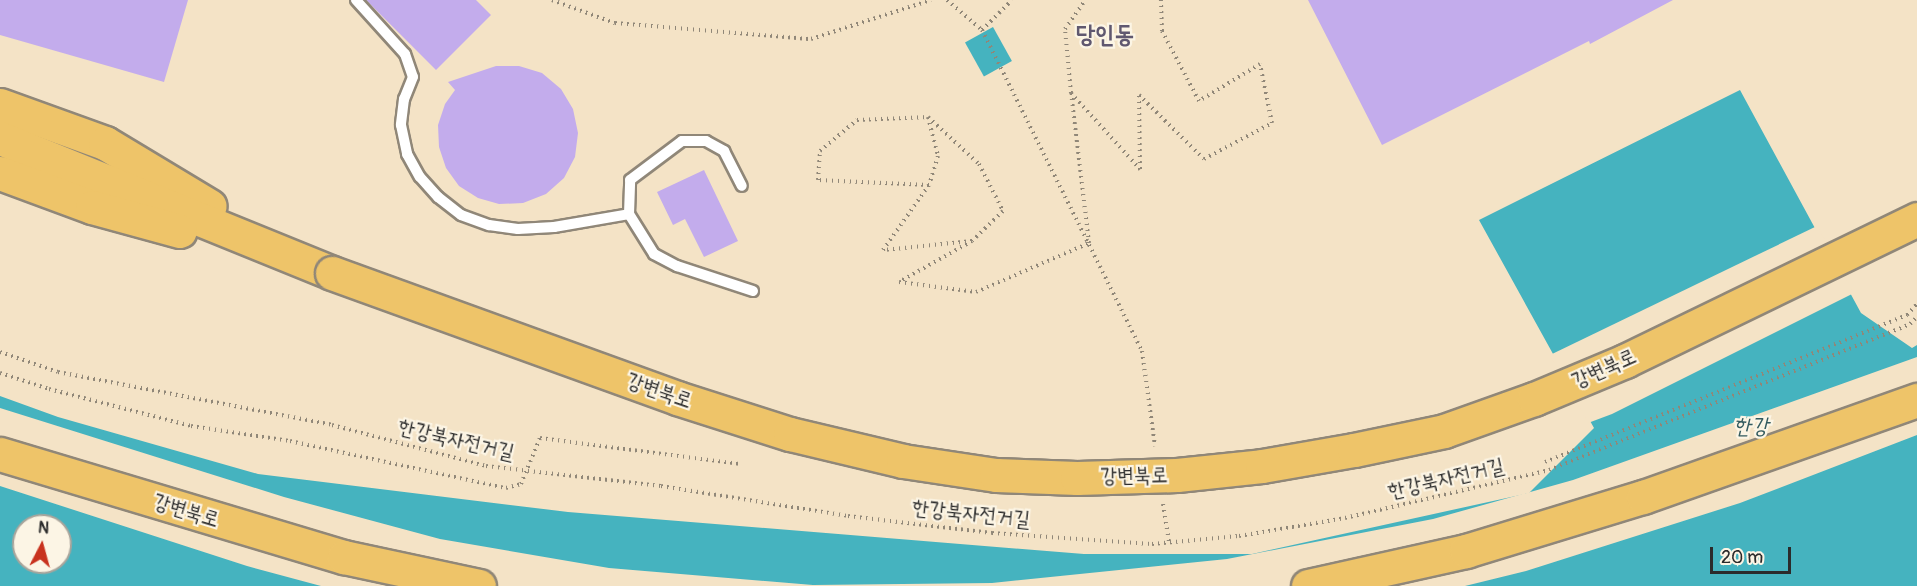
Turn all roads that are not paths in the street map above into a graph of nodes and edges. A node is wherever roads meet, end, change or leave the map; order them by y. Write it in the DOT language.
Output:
graph roads {
  1 [pos="356,0"];
  2 [pos="0,105"];
  3 [pos="0,138"];
  4 [pos="0,173"];
  5 [pos="742,186"];
  6 [pos="629,214"];
  7 [pos="1917,219"];
  8 [pos="318,267"];
  9 [pos="753,291"];
  10 [pos="1917,400"];
  11 [pos="0,454"];
  12 [pos="479,586"];
  13 [pos="1308,586"];
  1 -- 6 [label="lane"];
  2 -- 8 [label="highway"];
  3 -- 8 [label="highway, 강변북로"];
  4 -- 8 [label="highway, 강변북로"];
  5 -- 6 [label="lane"];
  6 -- 9 [label="lane"];
  7 -- 8 [label="highway, 강변북로, bridge"];
  10 -- 13 [label="highway"];
  11 -- 12 [label="highway, 강변북로"];
}
